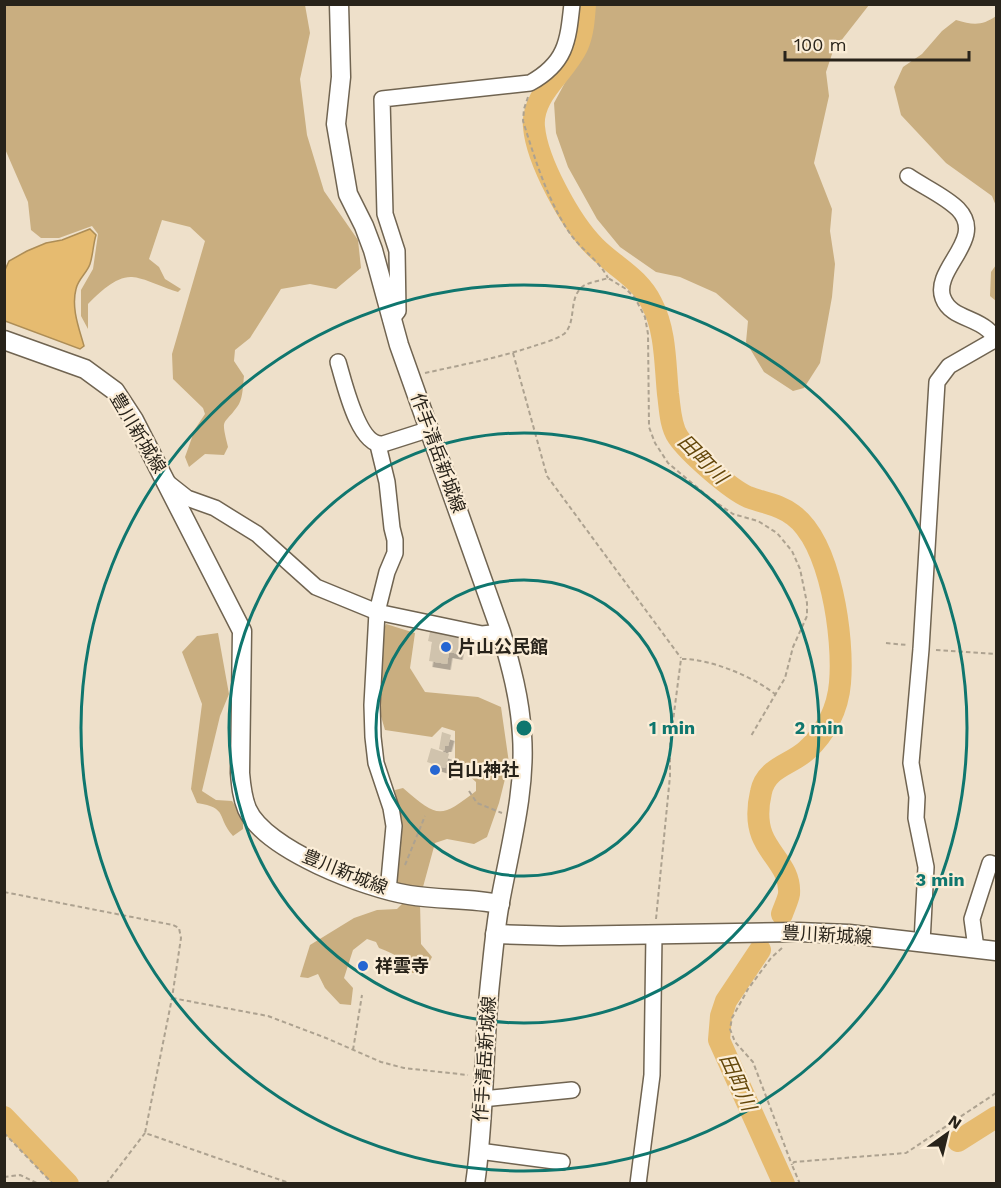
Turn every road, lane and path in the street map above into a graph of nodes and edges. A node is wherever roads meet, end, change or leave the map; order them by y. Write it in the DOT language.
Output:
graph roads {
  1 [pos="339,4"];
  2 [pos="572,4"];
  3 [pos="530,83"];
  4 [pos="908,176"];
  5 [pos="608,278"];
  6 [pos="391,320"];
  7 [pos="4,340"];
  8 [pos="996,340"];
  9 [pos="513,353"];
  10 [pos="338,362"];
  11 [pos="412,381"];
  12 [pos="430,429"];
  13 [pos="378,445"];
  14 [pos="167,482"];
  15 [pos="377,612"];
  16 [pos="501,632"];
  17 [pos="886,643"];
  18 [pos="921,649"];
  19 [pos="996,654"];
  20 [pos="681,658"];
  21 [pos="776,695"];
  22 [pos="751,735"];
  23 [pos="469,791"];
  24 [pos="516,815"];
  25 [pos="424,816"];
  26 [pos="996,865"];
  27 [pos="402,873"];
  28 [pos="388,891"];
  29 [pos="4,892"];
  30 [pos="500,904"];
  31 [pos="798,932"];
  32 [pos="495,934"];
  33 [pos="654,934"];
  34 [pos="922,942"];
  35 [pos="976,948"];
  36 [pos="996,951"];
  37 [pos="362,995"];
  38 [pos="172,998"];
  39 [pos="353,1050"];
  40 [pos="483,1076"];
  41 [pos="572,1090"];
  42 [pos="996,1093"];
  43 [pos="482,1099"];
  44 [pos="4,1133"];
  45 [pos="145,1133"];
  46 [pos="479,1151"];
  47 [pos="562,1162"];
  48 [pos="792,1165"];
  49 [pos="4,1177"];
  50 [pos="39,1184"];
  51 [pos="53,1184"];
  52 [pos="106,1184"];
  53 [pos="292,1184"];
  54 [pos="475,1184"];
  55 [pos="638,1184"];
  56 [pos="800,1184"];
  1 -- 6 [label="main road, 作手清岳新城線"];
  2 -- 3 [label="street"];
  3 -- 5 [label="path"];
  3 -- 6 [label="street"];
  4 -- 8 [label="street"];
  5 -- 9 [label="path"];
  5 -- 21 [label="path"];
  6 -- 11 [label="main road, 作手清岳新城線"];
  7 -- 14 [label="main road, 豊川新城線"];
  8 -- 18 [label="street"];
  9 -- 11 [label="path"];
  9 -- 20 [label="path"];
  10 -- 13 [label="street"];
  11 -- 12 [label="main road, 作手清岳新城線"];
  12 -- 13 [label="street"];
  12 -- 16 [label="main road, 作手清岳新城線"];
  13 -- 15 [label="street"];
  14 -- 15 [label="street"];
  14 -- 28 [label="main road, 豊川新城線"];
  15 -- 16 [label="street"];
  15 -- 28 [label="street"];
  16 -- 24 [label="main road, 作手清岳新城線"];
  17 -- 18 [label="path"];
  18 -- 19 [label="path"];
  18 -- 34 [label="street"];
  20 -- 21 [label="path"];
  20 -- 33 [label="path"];
  21 -- 22 [label="path"];
  23 -- 24 [label="path"];
  24 -- 30 [label="main road, 作手清岳新城線"];
  25 -- 27 [label="path"];
  26 -- 35 [label="street"];
  28 -- 30 [label="main road, 豊川新城線"];
  29 -- 38 [label="path"];
  30 -- 32 [label="main road"];
  31 -- 33 [label="main road, 豊川新城線"];
  31 -- 34 [label="main road, 豊川新城線"];
  31 -- 48 [label="path"];
  32 -- 33 [label="main road, 豊川新城線"];
  32 -- 40 [label="main road, 作手清岳新城線"];
  33 -- 55 [label="street"];
  34 -- 35 [label="main road, 豊川新城線"];
  35 -- 36 [label="main road, 豊川新城線"];
  37 -- 39 [label="path"];
  38 -- 39 [label="path"];
  38 -- 45 [label="path"];
  39 -- 40 [label="path"];
  40 -- 43 [label="main road, 作手清岳新城線"];
  41 -- 43 [label="street"];
  42 -- 48 [label="path"];
  43 -- 46 [label="main road, 作手清岳新城線"];
  44 -- 51 [label="path"];
  45 -- 52 [label="path"];
  45 -- 53 [label="path"];
  46 -- 47 [label="street"];
  46 -- 54 [label="main road, 作手清岳新城線"];
  48 -- 56 [label="path"];
  49 -- 50 [label="path"];
}
